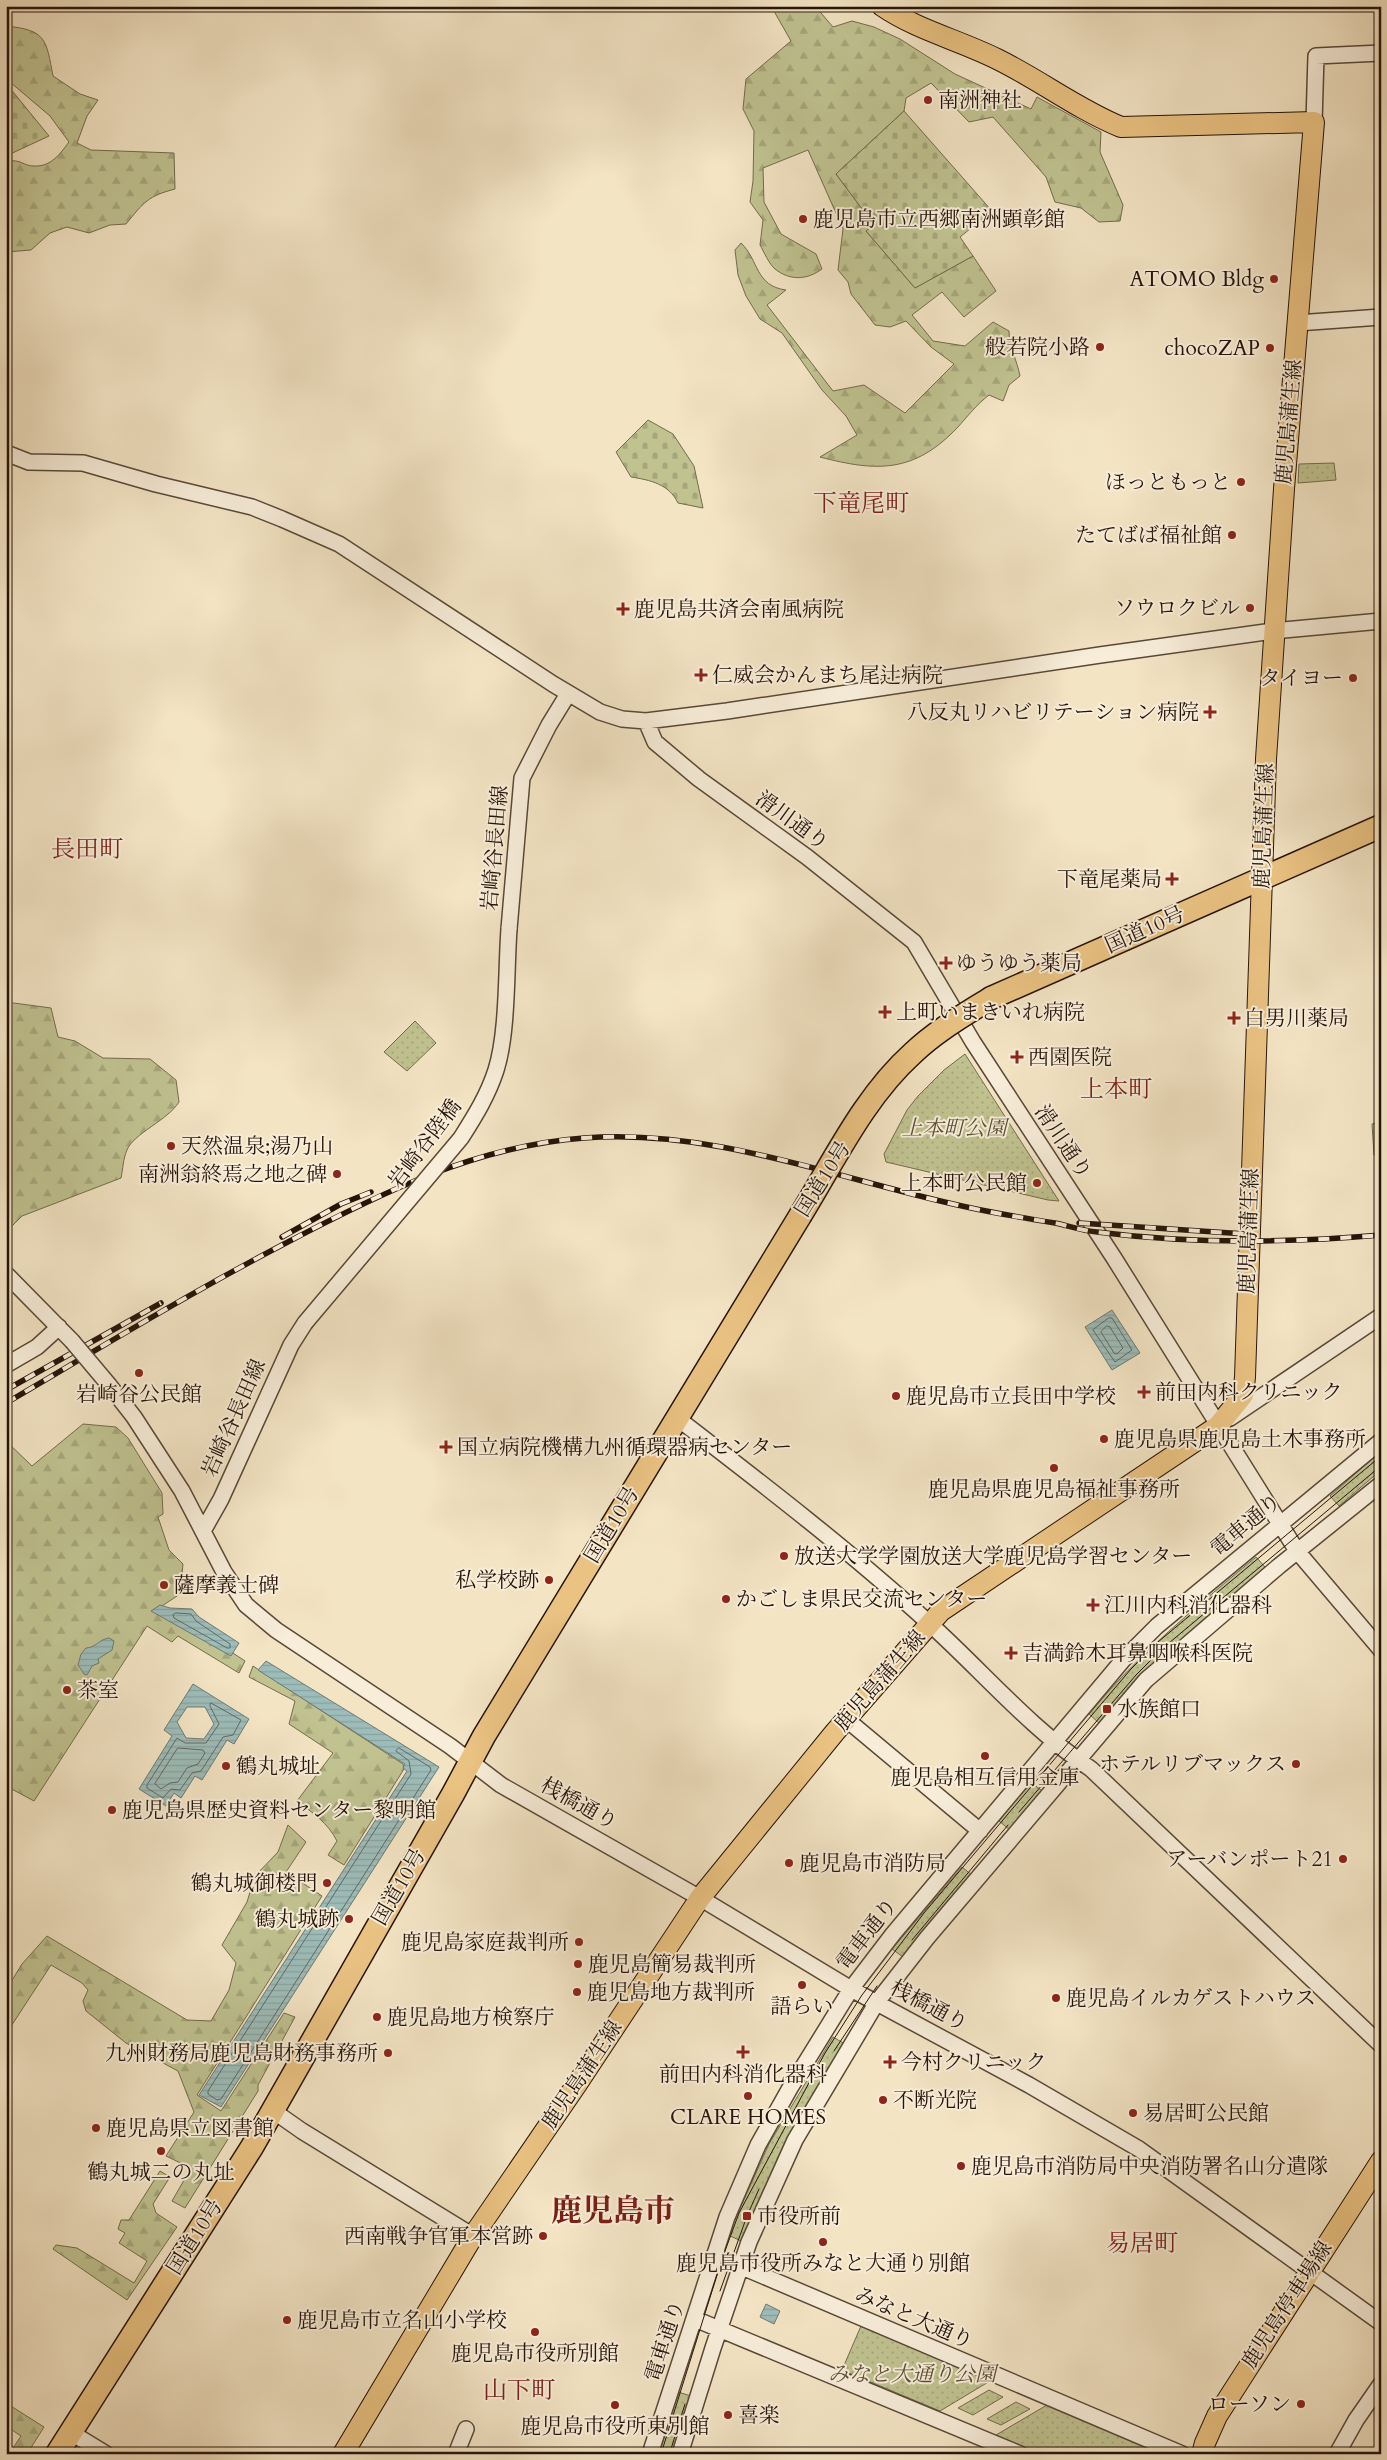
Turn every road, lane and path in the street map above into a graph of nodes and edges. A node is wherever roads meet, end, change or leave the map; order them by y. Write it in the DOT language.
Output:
graph roads {
  1 [pos="882,6"];
  2 [pos="1381,53"];
  3 [pos="1314,122"];
  4 [pos="1381,317"];
  5 [pos="1297,323"];
  6 [pos="6,453"];
  7 [pos="1381,621"];
  8 [pos="1273,632"];
  9 [pos="568,694"];
  10 [pos="646,721"];
  11 [pos="1381,826"];
  12 [pos="1262,878"];
  13 [pos="509,929"];
  14 [pos="6,1274"];
  15 [pos="1381,1316"];
  16 [pos="305,1323"];
  17 [pos="59,1328"];
  18 [pos="6,1365"];
  19 [pos="677,1418"];
  20 [pos="1218,1426"];
  21 [pos="1381,1442"];
  22 [pos="1381,1484"];
  23 [pos="1280,1523"];
  24 [pos="202,1530"];
  25 [pos="1297,1551"];
  26 [pos="930,1624"];
  27 [pos="1381,1650"];
  28 [pos="846,1719"];
  29 [pos="1053,1741"];
  30 [pos="1076,1760"];
  31 [pos="470,1762"];
  32 [pos="980,1831"];
  33 [pos="700,1898"];
  34 [pos="851,1989"];
  35 [pos="877,2002"];
  36 [pos="1381,2046"];
  37 [pos="272,2110"];
  38 [pos="1381,2161"];
  39 [pos="473,2236"];
  40 [pos="714,2255"];
  41 [pos="739,2267"];
  42 [pos="1309,2272"];
  43 [pos="695,2319"];
  44 [pos="1381,2323"];
  45 [pos="719,2328"];
  46 [pos="1381,2384"];
  47 [pos="466,2428"];
  48 [pos="70,2432"];
  49 [pos="57,2454"];
  50 [pos="106,2454"];
  51 [pos="343,2454"];
  52 [pos="456,2454"];
  53 [pos="650,2454"];
  54 [pos="680,2454"];
  55 [pos="1020,2454"];
  56 [pos="1182,2454"];
  57 [pos="1202,2454"];
  58 [pos="1337,2454"];
  1 -- 3 [label="main road"];
  2 -- 3 [label="street"];
  3 -- 5 [label="main road, 鹿児島蒲生線"];
  4 -- 5 [label="street"];
  5 -- 8 [label="main road, 鹿児島蒲生線"];
  6 -- 9 [label="street"];
  7 -- 8 [label="street"];
  8 -- 10 [label="street"];
  8 -- 12 [label="main road, 鹿児島蒲生線"];
  9 -- 10 [label="street"];
  9 -- 13 [label="street, 岩崎谷長田線"];
  10 -- 20 [label="street, 滑川通り"];
  11 -- 12 [label="highway, 国道10号"];
  12 -- 19 [label="highway, 国道10号, bridge"];
  12 -- 20 [label="main road, 鹿児島蒲生線"];
  13 -- 16 [label="street, 岩崎谷陸橋, bridge"];
  14 -- 17 [label="street, 桟橋通り"];
  15 -- 20 [label="street"];
  16 -- 24 [label="street, 岩崎谷長田線"];
  17 -- 18 [label="street"];
  17 -- 24 [label="street, 桟橋通り, bridge"];
  19 -- 26 [label="street"];
  19 -- 31 [label="highway, 国道10号"];
  20 -- 23 [label="street, 滑川通り"];
  20 -- 26 [label="main road, 鹿児島蒲生線"];
  21 -- 23 [label="street, 電車通り"];
  22 -- 25 [label="street"];
  23 -- 25 [label="street, 滑川通り"];
  23 -- 29 [label="street, 電車通り"];
  24 -- 31 [label="street, 桟橋通り"];
  25 -- 27 [label="street, 滑川通り"];
  25 -- 30 [label="street"];
  26 -- 28 [label="main road, 鹿児島蒲生線"];
  26 -- 29 [label="street"];
  28 -- 32 [label="street"];
  28 -- 33 [label="main road, 鹿児島蒲生線"];
  29 -- 30 [label="street"];
  29 -- 32 [label="street, 電車通り"];
  30 -- 35 [label="street"];
  30 -- 36 [label="street"];
  31 -- 33 [label="street, 桟橋通り"];
  31 -- 37 [label="highway, 国道10号"];
  32 -- 34 [label="street, 電車通り"];
  33 -- 34 [label="street, 桟橋通り"];
  33 -- 39 [label="main road, 鹿児島蒲生線"];
  34 -- 35 [label="street, 桟橋通り"];
  34 -- 40 [label="street, 電車通り"];
  35 -- 41 [label="street"];
  35 -- 42 [label="street, 桟橋通り"];
  37 -- 39 [label="street"];
  37 -- 48 [label="highway, 国道10号"];
  38 -- 42 [label="main road, 鹿児島停車場線"];
  39 -- 51 [label="main road, 鹿児島蒲生線"];
  40 -- 41 [label="street, みなと大通り"];
  40 -- 43 [label="street, 電車通り"];
  41 -- 45 [label="street"];
  41 -- 56 [label="street, みなと大通り"];
  42 -- 44 [label="street, 桟橋通り"];
  42 -- 57 [label="main road, 鹿児島停車場線"];
  43 -- 45 [label="street"];
  43 -- 53 [label="street, 電車通り"];
  45 -- 54 [label="street"];
  45 -- 55 [label="street"];
  46 -- 58 [label="street"];
  47 -- 52 [label="street"];
  48 -- 49 [label="highway, 国道10号"];
  48 -- 50 [label="street"];
}
